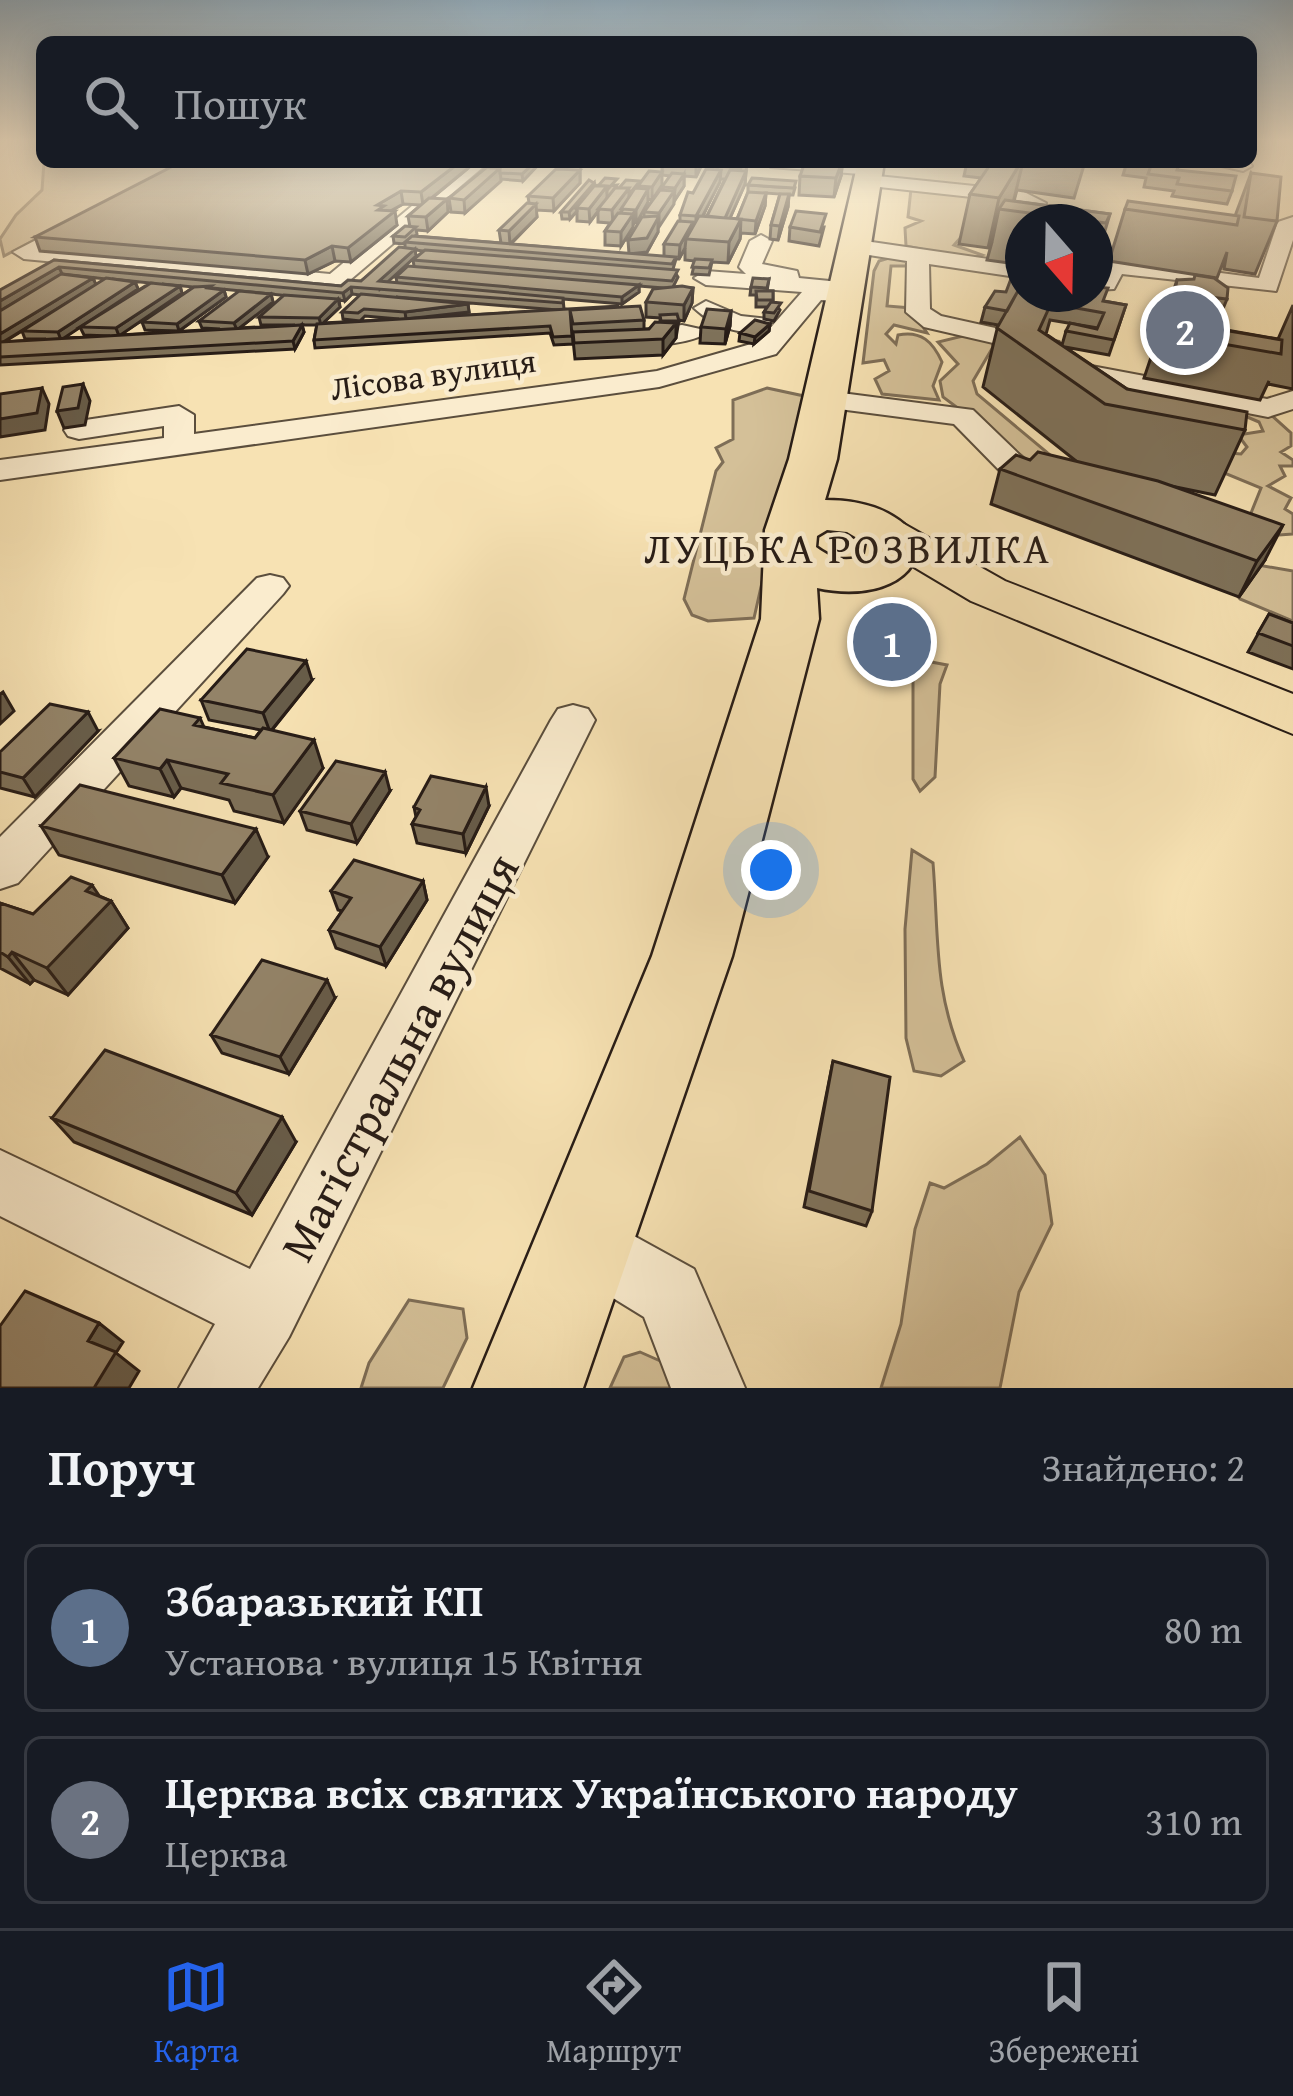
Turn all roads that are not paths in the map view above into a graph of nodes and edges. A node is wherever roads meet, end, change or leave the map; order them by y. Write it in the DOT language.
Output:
graph roads {
  1 [pos="429,204"];
  2 [pos="864,204"];
  3 [pos="101,212"];
  4 [pos="1287,233"];
  5 [pos="761,242"];
  6 [pos="918,257"];
  7 [pos="1113,268"];
  8 [pos="1005,269"];
  9 [pos="851,278"];
  10 [pos="706,308"];
  11 [pos="760,324"];
  12 [pos="692,334"];
  13 [pos="602,341"];
  14 [pos="681,372"];
  15 [pos="826,400"];
  16 [pos="1293,400"];
  17 [pos="0,441"];
  18 [pos="179,445"];
  19 [pos="813,459"];
  20 [pos="0,470"];
  21 [pos="1095,496"];
  22 [pos="836,558"];
  23 [pos="270,586"];
  24 [pos="1293,715"];
  25 [pos="573,720"];
  26 [pos="0,869"];
  27 [pos="0,1182"];
  28 [pos="585,1241"];
  29 [pos="264,1312"];
  30 [pos="216,1388"];
  31 [pos="528,1388"];
  32 [pos="708,1388"];
  1 -- 3 [label="street"];
  2 -- 9 [label="highway"];
  4 -- 7 [label="street"];
  5 -- 9 [label="street"];
  6 -- 8 [label="street"];
  6 -- 9 [label="street"];
  6 -- 16 [label="street"];
  9 -- 10 [label="street"];
  9 -- 14 [label="street, Лісова вулиця"];
  9 -- 15 [label="highway"];
  10 -- 11 [label="street"];
  10 -- 12 [label="street"];
  12 -- 13 [label="street"];
  12 -- 14 [label="street"];
  14 -- 18 [label="street, Лісова вулиця"];
  15 -- 19 [label="highway"];
  15 -- 21 [label="street"];
  17 -- 18 [label="street"];
  18 -- 20 [label="street, Лісова вулиця"];
  19 -- 22 [label="highway"];
  19 -- 22 [label="highway"];
  22 -- 24 [label="main road"];
  22 -- 28 [label="highway"];
  23 -- 26 [label="street"];
  25 -- 29 [label="street, Магістральна вулиця"];
  27 -- 29 [label="street"];
  28 -- 31 [label="highway"];
  28 -- 32 [label="street"];
  29 -- 30 [label="street, Магістральна вулиця"];
}
